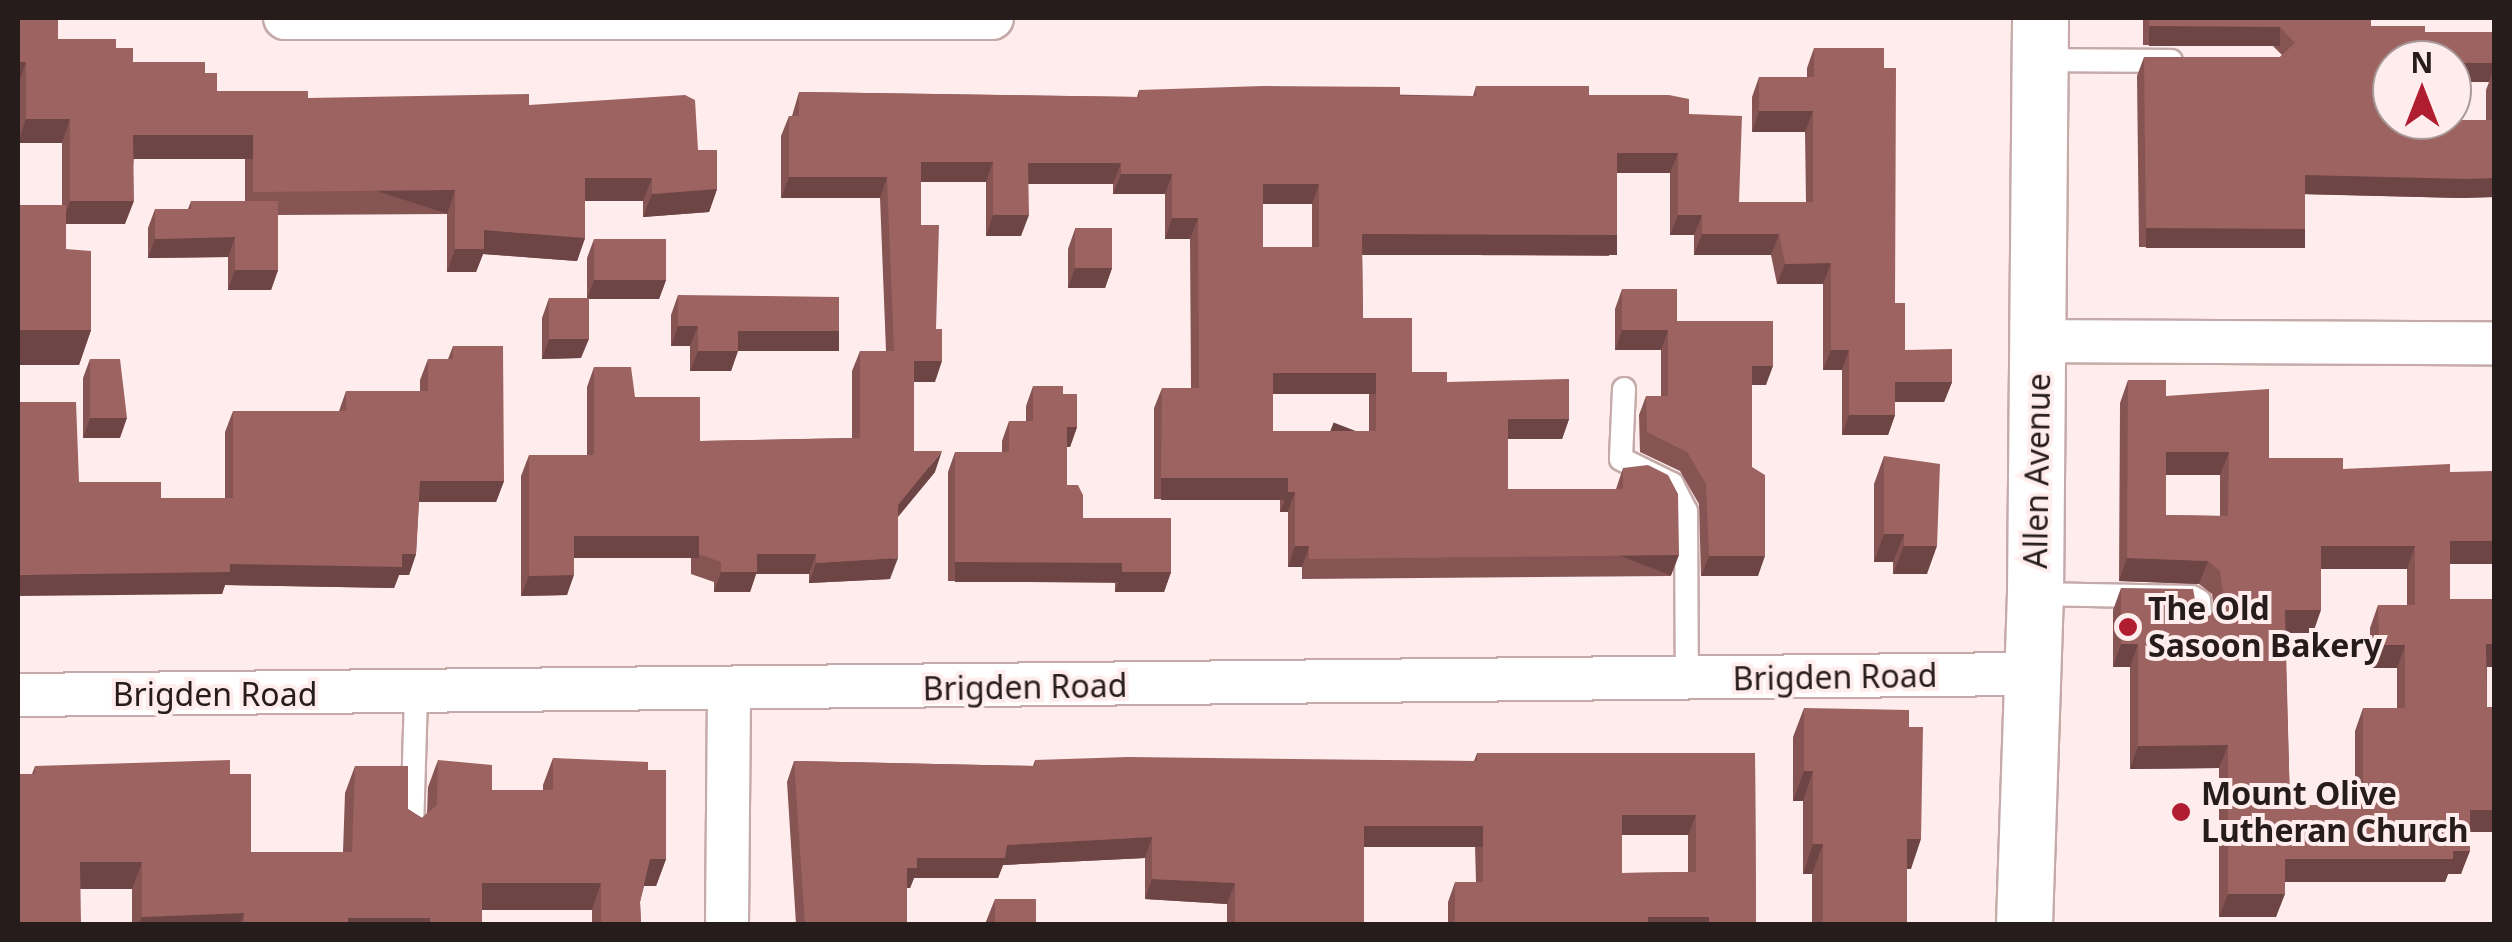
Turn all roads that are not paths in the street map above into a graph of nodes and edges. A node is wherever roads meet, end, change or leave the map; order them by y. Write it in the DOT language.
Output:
graph roads {
  1 [pos="290,18"];
  2 [pos="992,18"];
  3 [pos="804,19"];
  4 [pos="2040,39"];
  5 [pos="2195,61"];
  6 [pos="2039,341"];
  7 [pos="2494,343"];
  8 [pos="1624,389"];
  9 [pos="2035,594"];
  10 [pos="2201,624"];
  11 [pos="2033,674"];
  12 [pos="1687,679"];
  13 [pos="729,690"];
  14 [pos="416,692"];
  15 [pos="18,695"];
  16 [pos="412,830"];
  17 [pos="727,924"];
  18 [pos="2024,924"];
  1 -- 3 [label="street"];
  2 -- 3 [label="street"];
  4 -- 5 [label="lane"];
  4 -- 6 [label="street, Allen Avenue"];
  6 -- 7 [label="street"];
  6 -- 9 [label="street, Allen Avenue"];
  8 -- 12 [label="lane"];
  9 -- 10 [label="lane"];
  9 -- 11 [label="street, Allen Avenue"];
  11 -- 12 [label="street, Brigden Road"];
  11 -- 18 [label="street, Allen Avenue"];
  12 -- 13 [label="street, Brigden Road"];
  13 -- 14 [label="street, Brigden Road"];
  13 -- 17 [label="street"];
  14 -- 15 [label="street, Brigden Road"];
  14 -- 16 [label="lane"];
}
